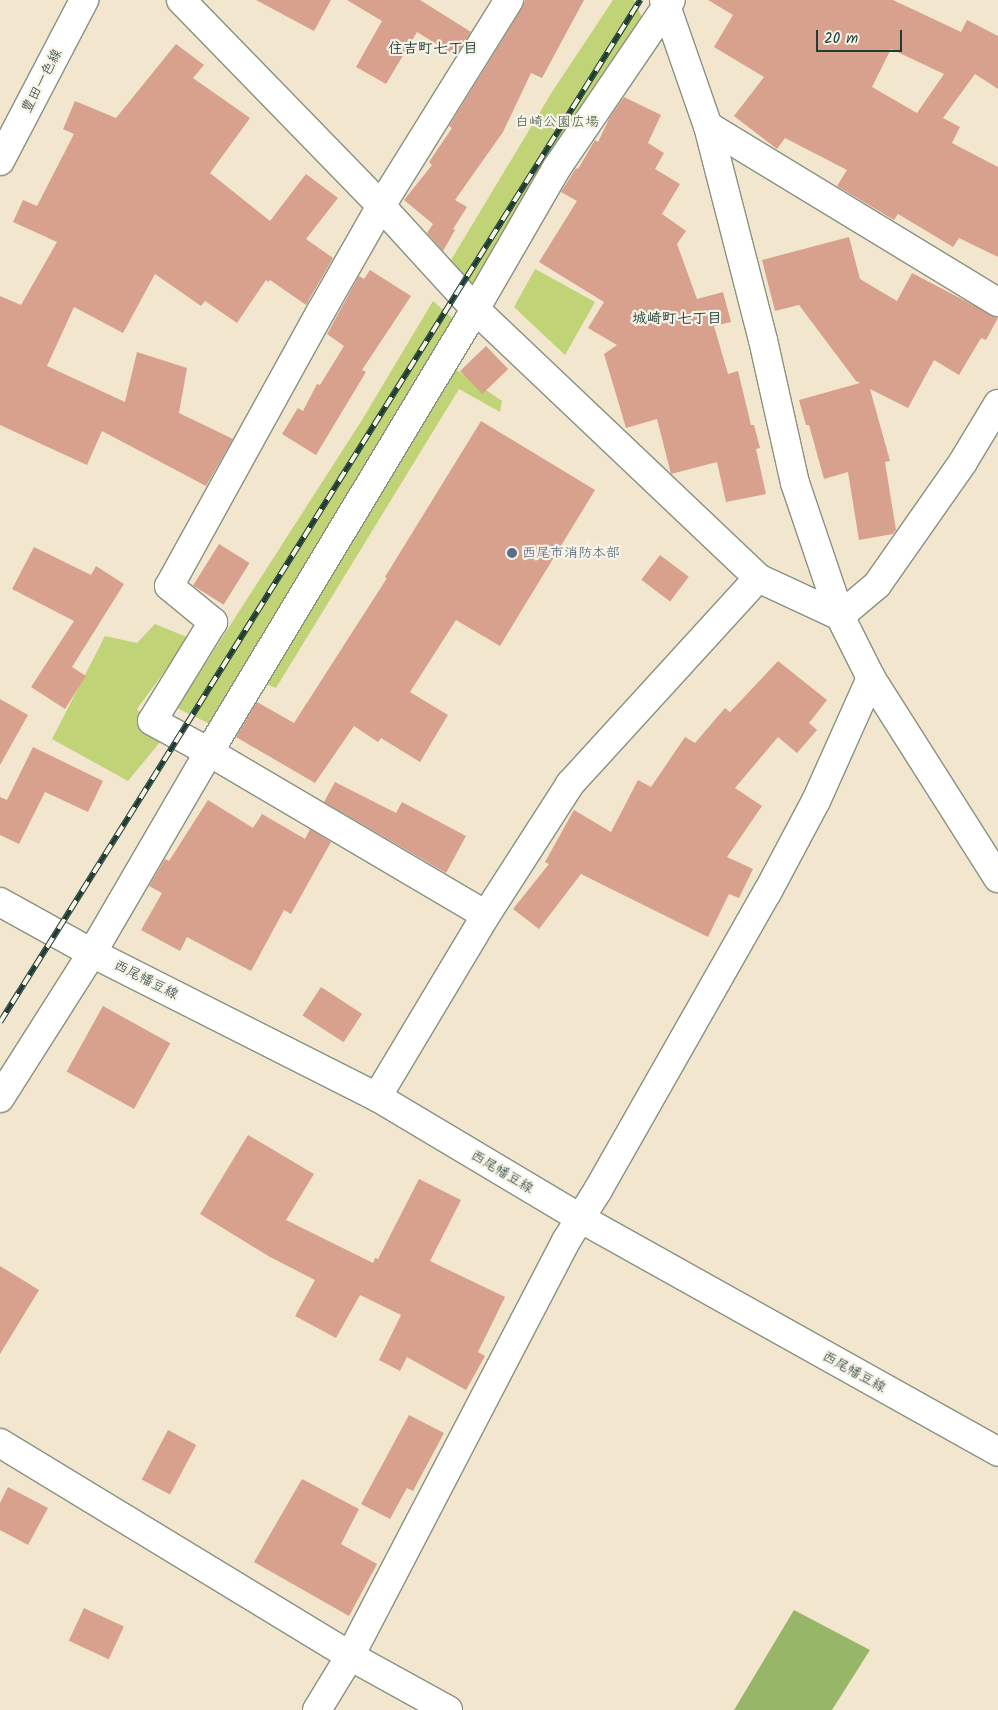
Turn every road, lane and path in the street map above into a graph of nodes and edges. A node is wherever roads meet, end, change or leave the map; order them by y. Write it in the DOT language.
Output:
graph roads {
  1 [pos="84,0"];
  2 [pos="181,0"];
  3 [pos="509,0"];
  4 [pos="667,2"];
  5 [pos="708,126"];
  6 [pos="0,161"];
  7 [pos="381,206"];
  8 [pos="998,302"];
  9 [pos="475,309"];
  10 [pos="998,404"];
  11 [pos="758,578"];
  12 [pos="840,616"];
  13 [pos="871,678"];
  14 [pos="209,752"];
  15 [pos="998,878"];
  16 [pos="0,902"];
  17 [pos="486,915"];
  18 [pos="92,952"];
  19 [pos="377,1097"];
  20 [pos="0,1098"];
  21 [pos="580,1218"];
  22 [pos="0,1443"];
  23 [pos="998,1452"];
  24 [pos="350,1656"];
  25 [pos="317,1710"];
  26 [pos="448,1710"];
  1 -- 6 [label="street, 豊田一色線"];
  2 -- 7 [label="street"];
  3 -- 7 [label="street"];
  4 -- 5 [label="street"];
  4 -- 9 [label="street"];
  5 -- 8 [label="street"];
  5 -- 12 [label="street"];
  7 -- 9 [label="street"];
  7 -- 14 [label="street"];
  9 -- 11 [label="street"];
  9 -- 14 [label="street"];
  10 -- 12 [label="street"];
  11 -- 12 [label="street"];
  11 -- 17 [label="street"];
  12 -- 13 [label="street"];
  13 -- 15 [label="street"];
  13 -- 21 [label="street"];
  14 -- 17 [label="street"];
  14 -- 18 [label="street"];
  16 -- 18 [label="street, 西尾幡豆線"];
  17 -- 19 [label="street"];
  18 -- 19 [label="street, 西尾幡豆線"];
  18 -- 20 [label="street"];
  19 -- 21 [label="street, 西尾幡豆線"];
  21 -- 23 [label="street, 西尾幡豆線"];
  21 -- 24 [label="street"];
  22 -- 24 [label="street"];
  24 -- 25 [label="street"];
  24 -- 26 [label="street"];
}
